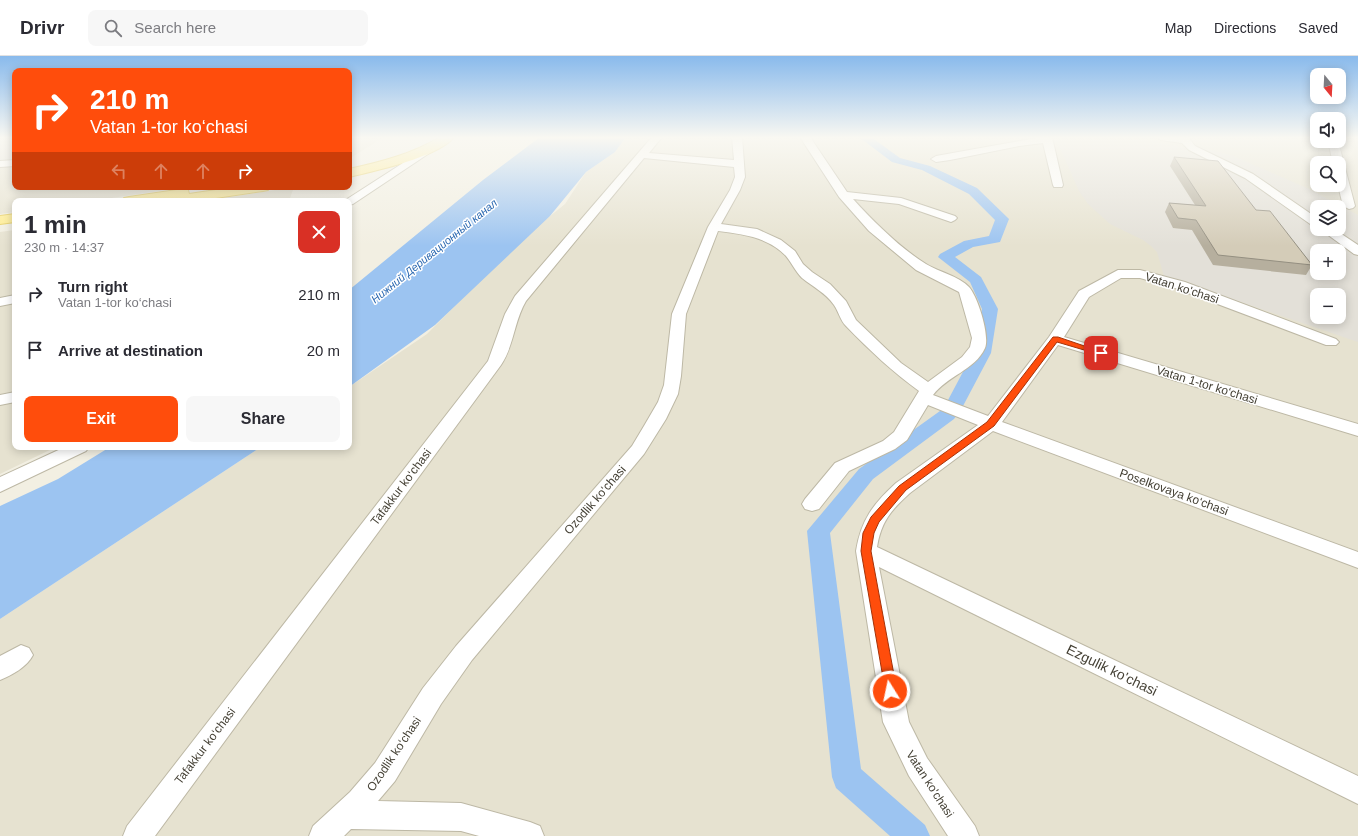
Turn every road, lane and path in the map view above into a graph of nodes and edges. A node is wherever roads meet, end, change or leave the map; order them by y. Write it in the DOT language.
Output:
graph roads {
  1 [pos="387,173"];
  2 [pos="392,173"];
  3 [pos="628,173"];
  4 [pos="740,173"];
  5 [pos="829,173"];
  6 [pos="1055,173"];
  7 [pos="1244,173"];
  8 [pos="387,177"];
  9 [pos="1058,185"];
  10 [pos="204,190"];
  11 [pos="243,190"];
  12 [pos="1346,192"];
  13 [pos="843,195"];
  14 [pos="149,198"];
  15 [pos="188,198"];
  16 [pos="352,200"];
  17 [pos="1349,206"];
  18 [pos="12,218"];
  19 [pos="951,218"];
  20 [pos="1310,218"];
  21 [pos="0,220"];
  22 [pos="12,224"];
  23 [pos="0,226"];
  24 [pos="714,227"];
  25 [pos="1336,236"];
  26 [pos="1358,251"];
  27 [pos="12,300"];
  28 [pos="0,302"];
  29 [pos="1055,339"];
  30 [pos="1331,342"];
  31 [pos="926,394"];
  32 [pos="12,398"];
  33 [pos="0,400"];
  34 [pos="991,424"];
  35 [pos="1358,430"];
  36 [pos="74,450"];
  37 [pos="0,485"];
  38 [pos="812,504"];
  39 [pos="866,551"];
  40 [pos="1358,560"];
  41 [pos="21,655"];
  42 [pos="0,669"];
  43 [pos="1358,790"];
  44 [pos="347,815"];
  45 [pos="137,836"];
  46 [pos="323,836"];
  47 [pos="530,836"];
  48 [pos="965,836"];
  1 -- 8 [label="street"];
  2 -- 8 [label="street"];
  3 -- 45 [label="street, Tafakkur ko‘chasi"];
  4 -- 24 [label="street, Ozodlik ko‘chasi"];
  5 -- 13 [label="street"];
  6 -- 9 [label="street"];
  7 -- 20 [label="street"];
  8 -- 16 [label="street"];
  10 -- 14 [label="main road"];
  11 -- 15 [label="main road"];
  12 -- 17 [label="street"];
  13 -- 19 [label="street"];
  13 -- 31 [label="street"];
  18 -- 21 [label="main road"];
  22 -- 23 [label="main road"];
  24 -- 31 [label="street, Poselkovaya ko‘chasi"];
  24 -- 44 [label="street, Ozodlik ko‘chasi"];
  25 -- 26 [label="street"];
  27 -- 28 [label="street"];
  29 -- 30 [label="street, Vatan ko'chasi"];
  29 -- 34 [label="street, Vatan ko'chasi"];
  29 -- 35 [label="street, Vatan 1-tor ko‘chasi"];
  31 -- 34 [label="street, Poselkovaya ko‘chasi"];
  31 -- 38 [label="street"];
  32 -- 33 [label="street"];
  34 -- 39 [label="street, Vatan ko'chasi"];
  34 -- 40 [label="street, Poselkovaya ko‘chasi"];
  36 -- 37 [label="street"];
  39 -- 43 [label="street, Ezgulik ko'chasi"];
  39 -- 48 [label="street, Vatan ko'chasi"];
  41 -- 42 [label="street"];
  44 -- 46 [label="street, Ozodlik ko‘chasi"];
  44 -- 47 [label="street"];
}
